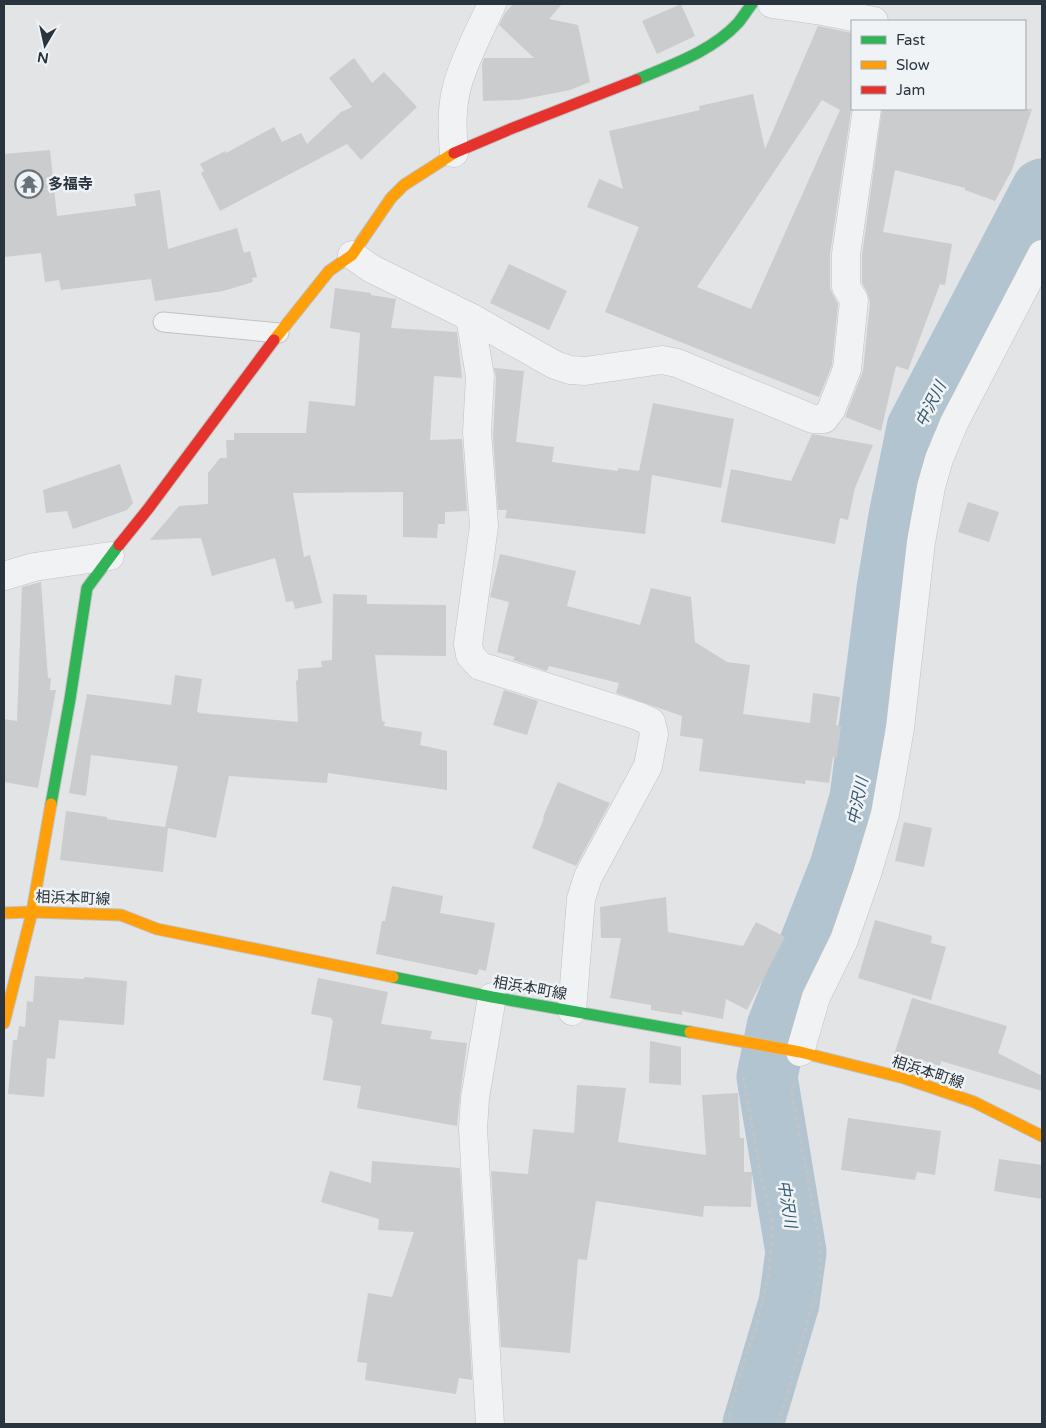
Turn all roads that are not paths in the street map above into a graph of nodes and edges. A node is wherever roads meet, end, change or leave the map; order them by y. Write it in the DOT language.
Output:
graph roads {
  1 [pos="492,4"];
  2 [pos="752,4"];
  3 [pos="772,4"];
  4 [pos="890,4"];
  5 [pos="869,20"];
  6 [pos="876,20"];
  7 [pos="866,110"];
  8 [pos="454,153"];
  9 [pos="352,254"];
  10 [pos="1042,254"];
  11 [pos="470,317"];
  12 [pos="163,322"];
  13 [pos="279,333"];
  14 [pos="110,556"];
  15 [pos="4,576"];
  16 [pos="32,912"];
  17 [pos="4,913"];
  18 [pos="492,997"];
  19 [pos="572,1011"];
  20 [pos="4,1023"];
  21 [pos="792,1051"];
  22 [pos="1042,1136"];
  23 [pos="490,1424"];
  1 -- 8 [label="street"];
  2 -- 8 [label="street"];
  3 -- 5 [label="street"];
  4 -- 6 [label="street"];
  7 -- 11 [label="street"];
  8 -- 9 [label="street"];
  9 -- 11 [label="street"];
  9 -- 13 [label="street"];
  10 -- 21 [label="street"];
  11 -- 19 [label="street"];
  12 -- 13 [label="lane"];
  13 -- 14 [label="street"];
  14 -- 15 [label="street"];
  14 -- 16 [label="street"];
  16 -- 17 [label="street, 相浜本町線"];
  16 -- 18 [label="street, 相浜本町線"];
  16 -- 20 [label="street"];
  18 -- 19 [label="street, 相浜本町線"];
  18 -- 23 [label="street"];
  19 -- 21 [label="street, 相浜本町線"];
  21 -- 22 [label="street, 相浜本町線"];
}
